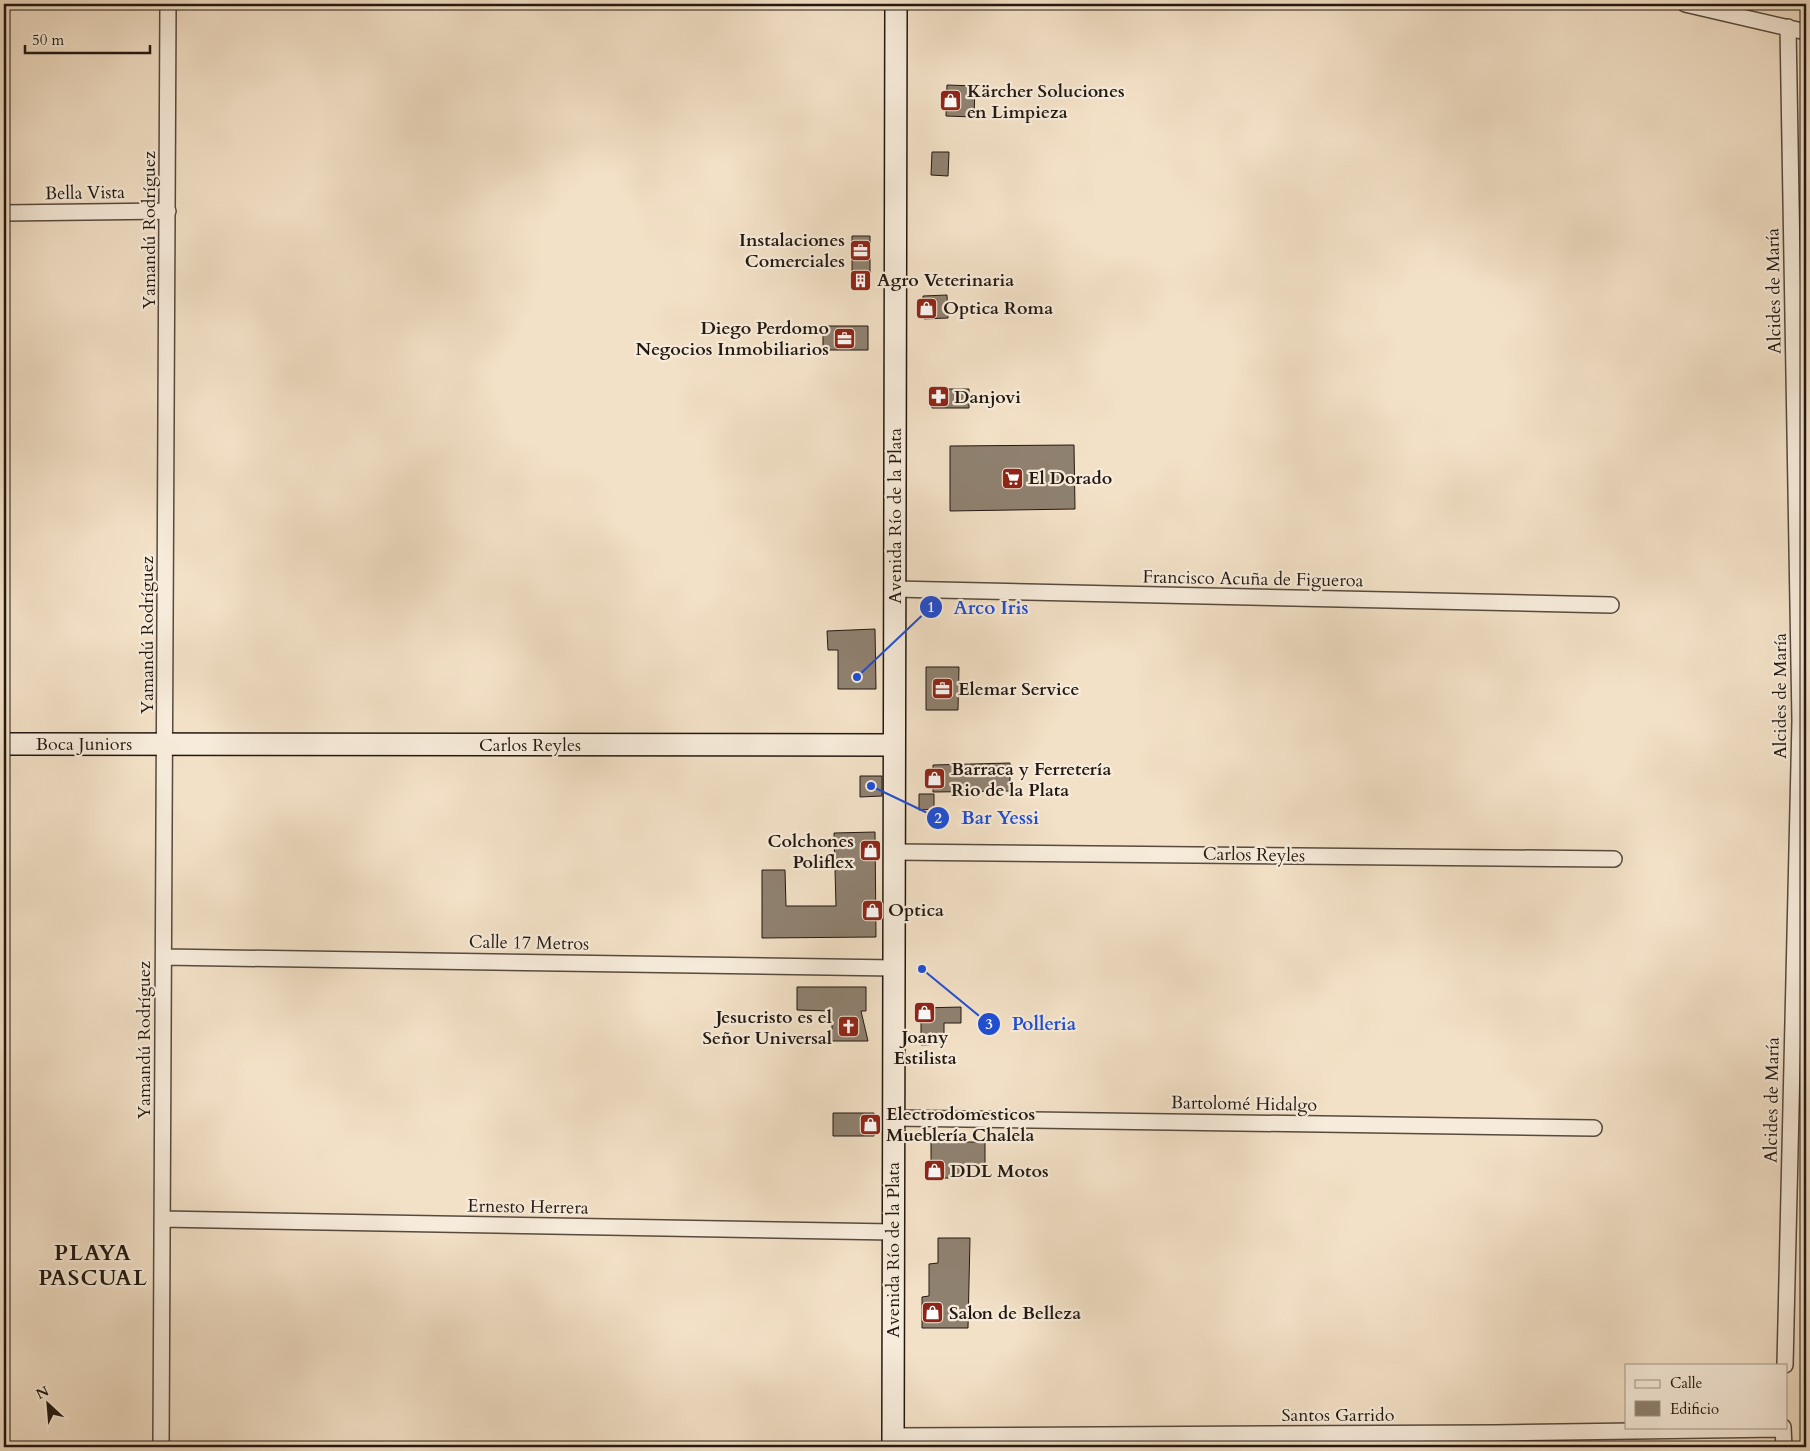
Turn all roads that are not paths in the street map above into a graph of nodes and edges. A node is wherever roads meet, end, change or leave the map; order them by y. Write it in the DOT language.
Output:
graph roads {
  1 [pos="168,4"];
  2 [pos="896,4"];
  3 [pos="1685,4"];
  4 [pos="1788,27"];
  5 [pos="1806,32"];
  6 [pos="168,211"];
  7 [pos="4,213"];
  8 [pos="894,589"];
  9 [pos="1611,606"];
  10 [pos="1803,721"];
  11 [pos="4,744"];
  12 [pos="165,745"];
  13 [pos="894,745"];
  14 [pos="894,852"];
  15 [pos="1614,859"];
  16 [pos="164,957"];
  17 [pos="894,968"];
  18 [pos="894,1118"];
  19 [pos="1594,1128"];
  20 [pos="162,1219"];
  21 [pos="893,1232"];
  22 [pos="1785,1364"];
  23 [pos="1783,1428"];
  24 [pos="893,1441"];
  25 [pos="161,1447"];
  26 [pos="1784,1447"];
  1 -- 6 [label="street, Yamandú Rodríguez"];
  2 -- 8 [label="street, Avenida Río de la Plata"];
  3 -- 4 [label="street"];
  4 -- 5 [label="street"];
  4 -- 10 [label="street, Alcides de María"];
  6 -- 7 [label="street, Bella Vista"];
  6 -- 12 [label="street, Yamandú Rodríguez"];
  8 -- 9 [label="street, Francisco Acuña de Figueroa"];
  8 -- 13 [label="street, Avenida Río de la Plata"];
  10 -- 22 [label="street, Alcides de María"];
  11 -- 12 [label="street, Boca Juniors"];
  12 -- 13 [label="street, Carlos Reyles"];
  12 -- 16 [label="street, Yamandú Rodríguez"];
  13 -- 14 [label="street, Avenida Río de la Plata"];
  14 -- 15 [label="street, Carlos Reyles"];
  14 -- 17 [label="street, Avenida Río de la Plata"];
  16 -- 17 [label="street, Calle 17 Metros"];
  16 -- 20 [label="street, Yamandú Rodríguez"];
  17 -- 18 [label="street, Avenida Río de la Plata"];
  18 -- 19 [label="street, Bartolomé Hidalgo"];
  18 -- 21 [label="street, Avenida Río de la Plata"];
  20 -- 21 [label="street, Ernesto Herrera"];
  20 -- 25 [label="street, Yamandú Rodríguez"];
  21 -- 24 [label="street, Avenida Río de la Plata"];
  23 -- 24 [label="street, Santos Garrido"];
  23 -- 26 [label="street"];
}
